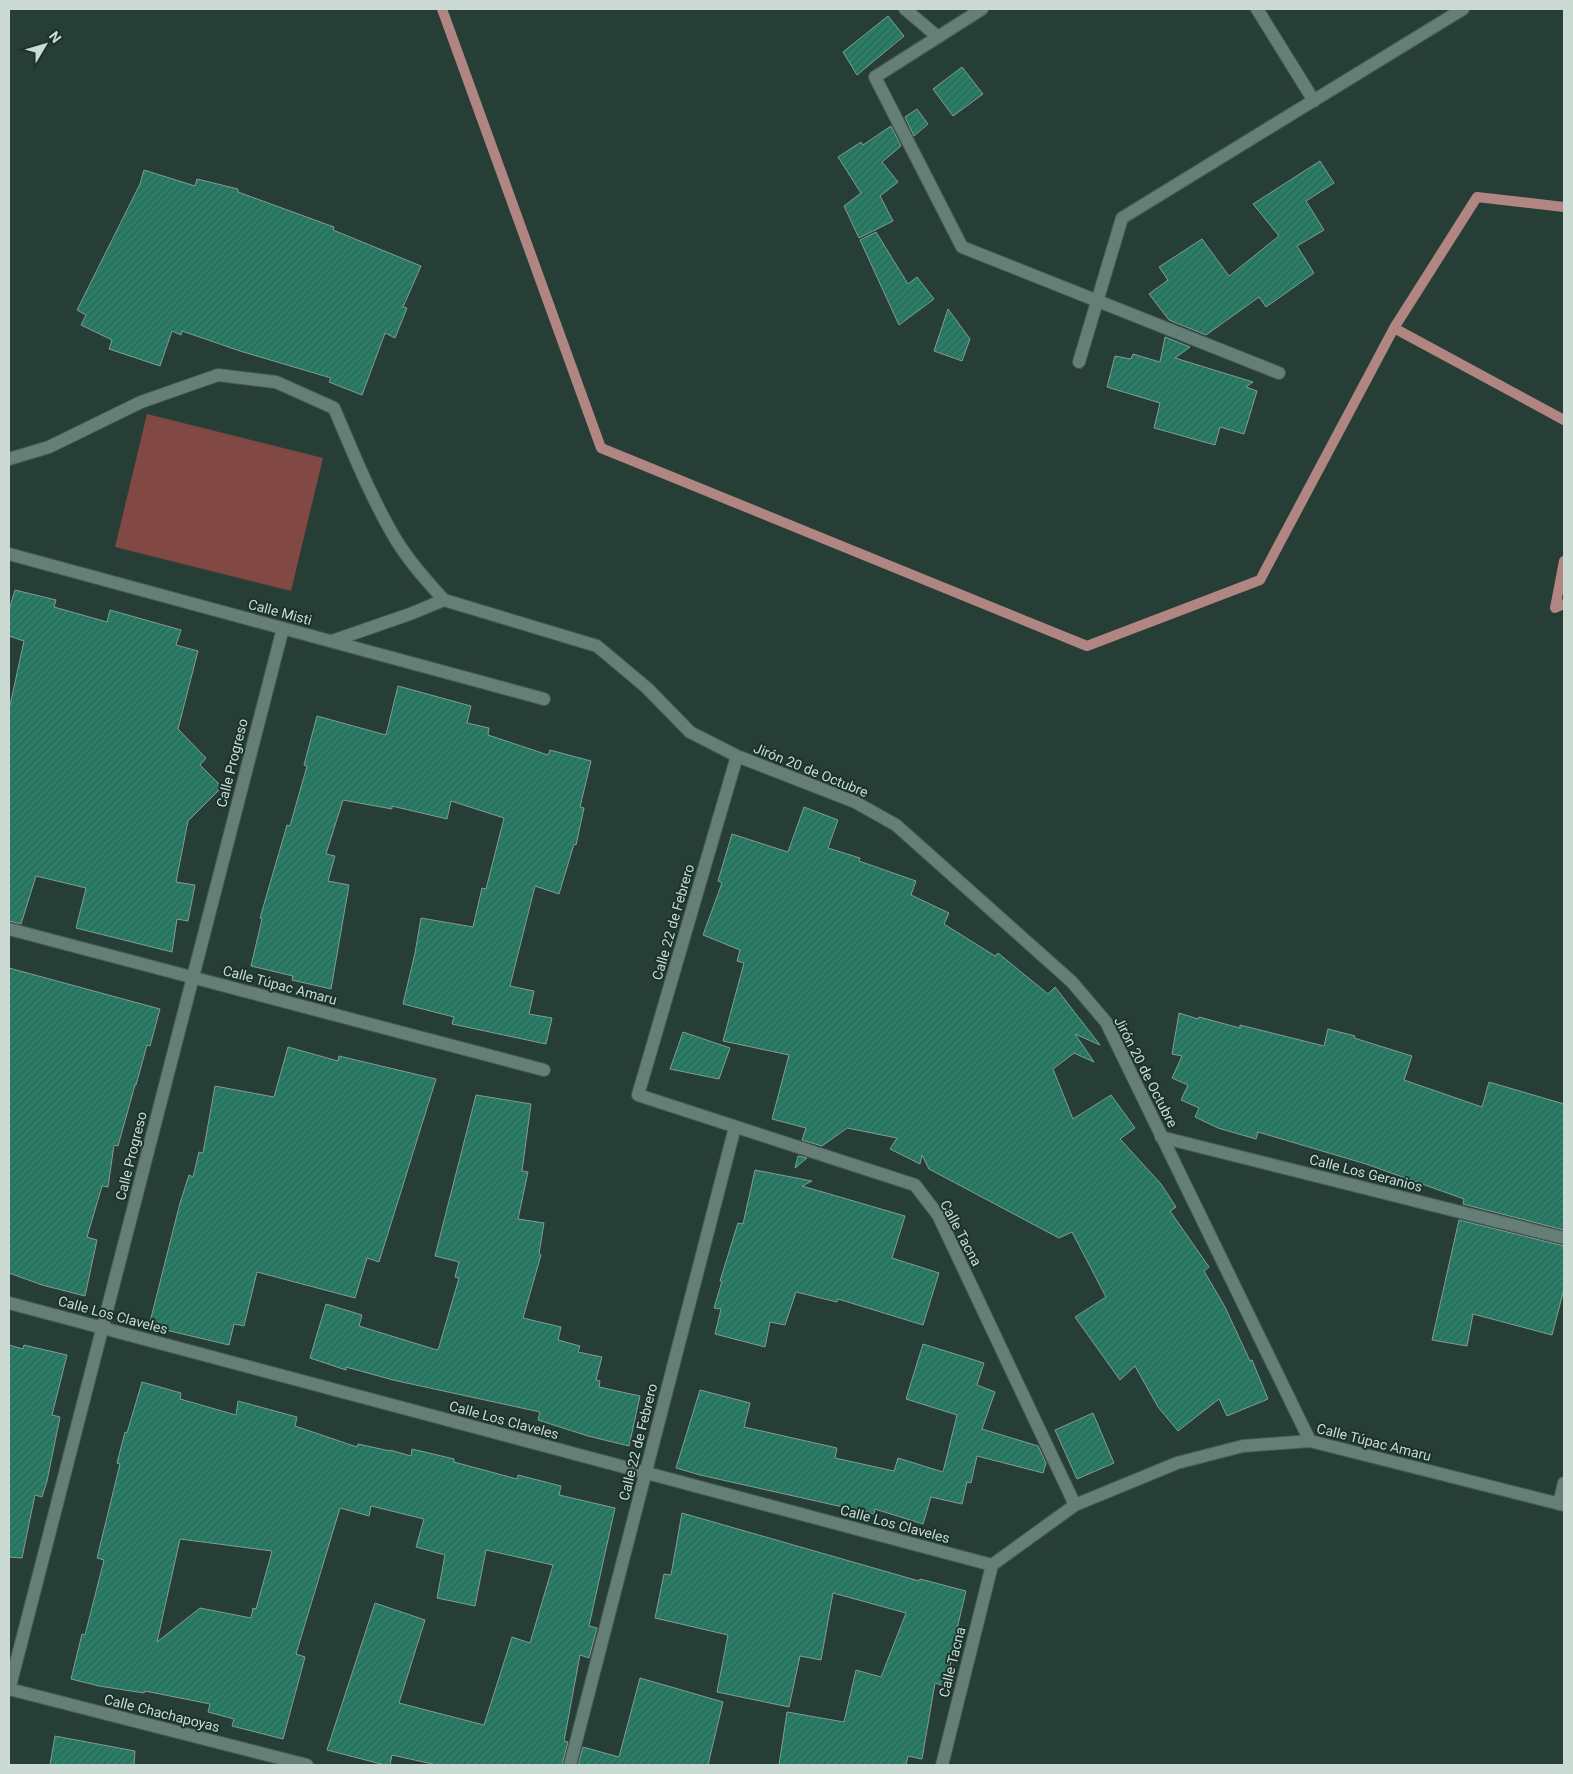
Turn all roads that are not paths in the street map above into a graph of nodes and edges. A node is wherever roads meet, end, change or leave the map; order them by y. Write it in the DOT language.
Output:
graph roads {
  1 [pos="905,9"];
  2 [pos="982,9"];
  3 [pos="1257,9"];
  4 [pos="1462,9"];
  5 [pos="938,37"];
  6 [pos="1314,101"];
  7 [pos="1097,300"];
  8 [pos="1079,362"];
  9 [pos="1279,373"];
  10 [pos="9,459"];
  11 [pos="9,554"];
  12 [pos="444,600"];
  13 [pos="283,628"];
  14 [pos="332,641"];
  15 [pos="544,699"];
  16 [pos="737,756"];
  17 [pos="9,929"];
  18 [pos="193,978"];
  19 [pos="544,1070"];
  20 [pos="638,1095"];
  21 [pos="735,1127"];
  22 [pos="1161,1137"];
  23 [pos="1564,1238"];
  24 [pos="9,1303"];
  25 [pos="103,1328"];
  26 [pos="1310,1441"];
  27 [pos="646,1473"];
  28 [pos="1564,1483"];
  29 [pos="1075,1505"];
  30 [pos="1562,1506"];
  31 [pos="992,1565"];
  32 [pos="9,1689"];
  33 [pos="307,1765"];
  34 [pos="570,1765"];
  35 [pos="942,1765"];
  1 -- 5 [label="street"];
  2 -- 5 [label="street"];
  3 -- 6 [label="street"];
  4 -- 6 [label="street"];
  5 -- 7 [label="street"];
  6 -- 7 [label="street"];
  7 -- 8 [label="street"];
  7 -- 9 [label="street"];
  10 -- 12 [label="street"];
  11 -- 13 [label="street, Calle Misti"];
  12 -- 14 [label="street"];
  12 -- 16 [label="street, Jirón 20 de Octubre"];
  13 -- 14 [label="street, Calle Misti"];
  13 -- 18 [label="street, Calle Progreso"];
  14 -- 15 [label="street, Calle Misti"];
  16 -- 20 [label="street, Calle 22 de Febrero"];
  16 -- 22 [label="street, Jirón 20 de Octubre"];
  17 -- 18 [label="street, Calle Túpac Amaru"];
  18 -- 19 [label="street, Calle Túpac Amaru"];
  18 -- 25 [label="street, Calle Progreso"];
  20 -- 21 [label="street, Calle Tacna"];
  21 -- 27 [label="street, Calle 22 de Febrero"];
  21 -- 29 [label="street, Calle Tacna"];
  22 -- 23 [label="street, Calle Los Geranios"];
  22 -- 26 [label="street, Jirón 20 de Octubre"];
  24 -- 25 [label="street, Calle Los Claveles"];
  25 -- 27 [label="street, Calle Los Claveles"];
  25 -- 32 [label="street, Calle Progreso"];
  26 -- 29 [label="street, Calle Túpac Amaru"];
  26 -- 30 [label="street, Calle Túpac Amaru"];
  27 -- 31 [label="street, Calle Los Claveles"];
  27 -- 34 [label="street, Calle 22 de Febrero"];
  28 -- 30 [label="street"];
  29 -- 31 [label="street, Calle Túpac Amaru"];
  31 -- 35 [label="street, Calle Tacna"];
  32 -- 33 [label="street, Calle Chachapoyas"];
}
